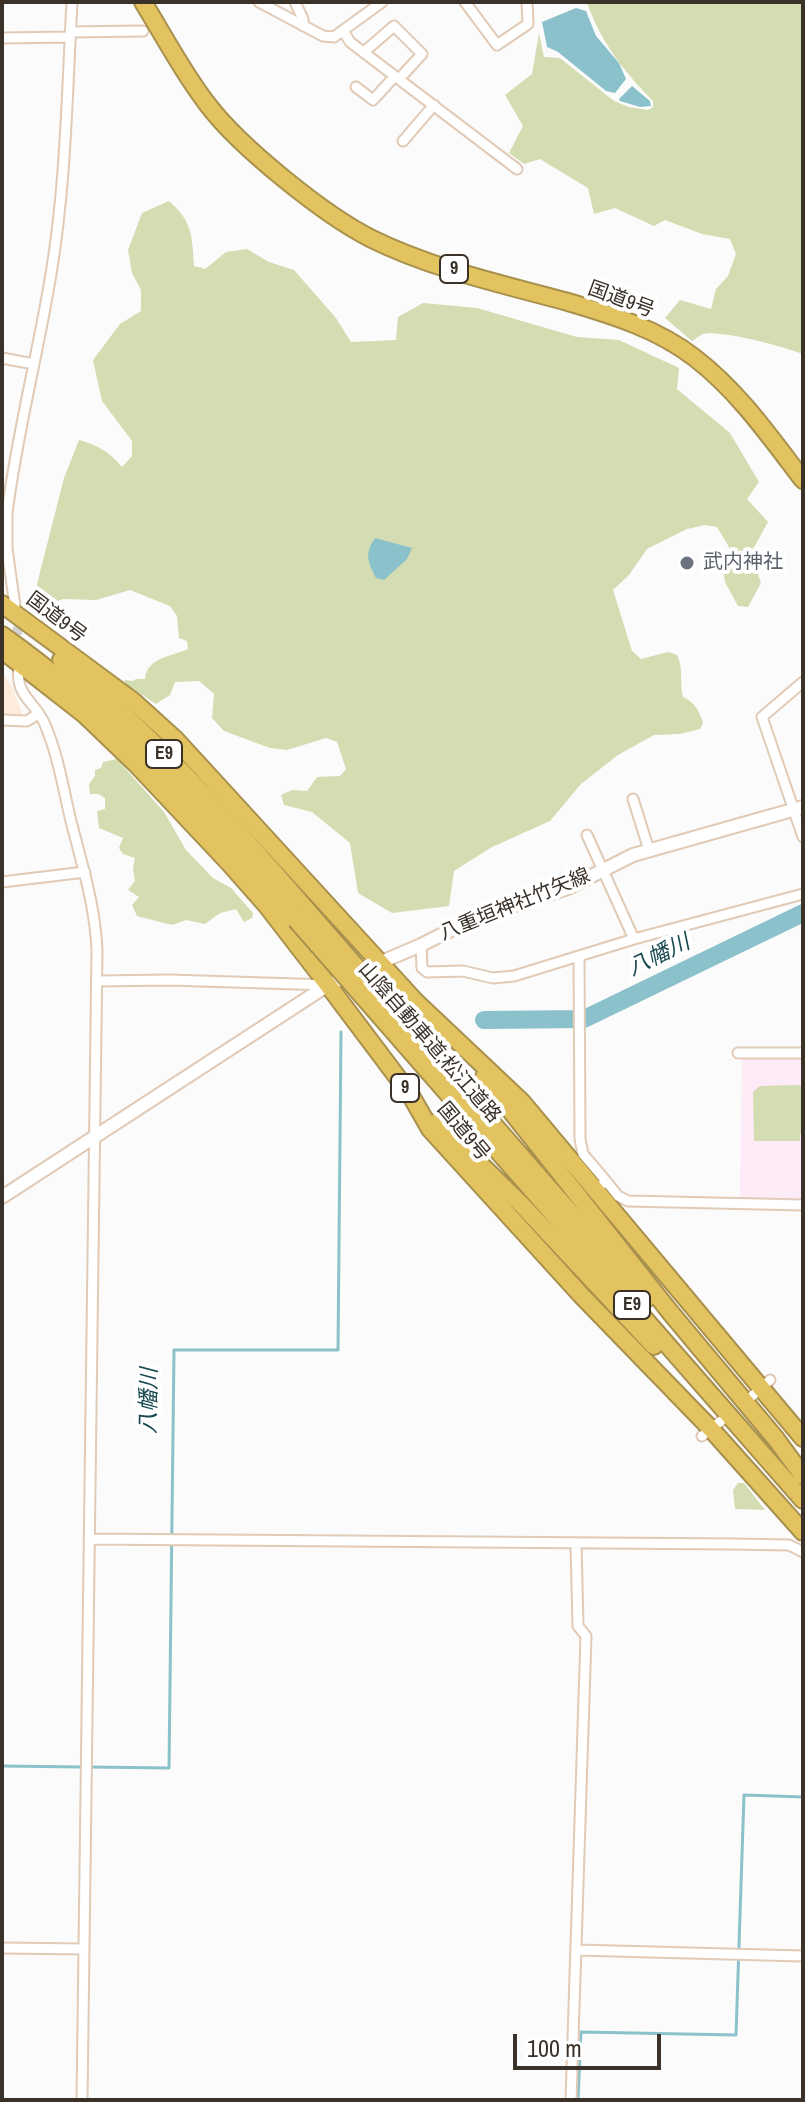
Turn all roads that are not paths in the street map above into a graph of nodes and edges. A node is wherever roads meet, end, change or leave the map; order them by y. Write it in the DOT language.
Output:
graph roads {
  1 [pos="72,2"];
  2 [pos="143,2"];
  3 [pos="259,2"];
  4 [pos="295,2"];
  5 [pos="465,2"];
  6 [pos="527,2"];
  7 [pos="384,3"];
  8 [pos="303,26"];
  9 [pos="143,31"];
  10 [pos="344,32"];
  11 [pos="70,34"];
  12 [pos="2,38"];
  13 [pos="364,52"];
  14 [pos="397,78"];
  15 [pos="356,87"];
  16 [pos="434,105"];
  17 [pos="403,141"];
  18 [pos="517,169"];
  19 [pos="2,358"];
  20 [pos="34,364"];
  21 [pos="803,480"];
  22 [pos="7,611"];
  23 [pos="2,635"];
  24 [pos="2,650"];
  25 [pos="20,662"];
  26 [pos="803,682"];
  27 [pos="38,714"];
  28 [pos="2,720"];
  29 [pos="633,799"];
  30 [pos="798,808"];
  31 [pos="587,835"];
  32 [pos="803,837"];
  33 [pos="649,850"];
  34 [pos="604,868"];
  35 [pos="85,872"];
  36 [pos="2,882"];
  37 [pos="803,894"];
  38 [pos="302,915"];
  39 [pos="634,939"];
  40 [pos="421,945"];
  41 [pos="579,956"];
  42 [pos="380,961"];
  43 [pos="97,981"];
  44 [pos="328,985"];
  45 [pos="443,1026"];
  46 [pos="738,1053"];
  47 [pos="803,1053"];
  48 [pos="410,1094"];
  49 [pos="467,1106"];
  50 [pos="96,1134"];
  51 [pos="601,1185"];
  52 [pos="2,1197"];
  53 [pos="803,1205"];
  54 [pos="745,1434"];
  55 [pos="803,1438"];
  56 [pos="803,1476"];
  57 [pos="803,1500"];
  58 [pos="803,1532"];
  59 [pos="89,1539"];
  60 [pos="576,1544"];
  61 [pos="803,1552"];
  62 [pos="2,1948"];
  63 [pos="84,1949"];
  64 [pos="576,1950"];
  65 [pos="803,1956"];
  66 [pos="82,2100"];
  67 [pos="571,2100"];
  1 -- 11 [label="street"];
  2 -- 21 [label="highway, 国道9号 / 9"];
  3 -- 8 [label="street"];
  4 -- 8 [label="street"];
  5 -- 6 [label="street"];
  7 -- 10 [label="street"];
  8 -- 10 [label="street"];
  9 -- 11 [label="street"];
  10 -- 13 [label="street"];
  11 -- 12 [label="street"];
  11 -- 20 [label="street"];
  13 -- 14 [label="street"];
  13 -- 14 [label="street"];
  14 -- 15 [label="street"];
  14 -- 16 [label="street"];
  16 -- 17 [label="street"];
  16 -- 18 [label="street"];
  19 -- 20 [label="street"];
  20 -- 22 [label="street"];
  22 -- 38 [label="highway, 山陰自動車道;松江道路 / E9"];
  22 -- 42 [label="highway, 国道9号"];
  23 -- 38 [label="highway, 山陰自動車道;松江道路 / E9"];
  24 -- 25 [label="highway, 国道9号 / 9"];
  25 -- 27 [label="street"];
  25 -- 44 [label="highway, 国道9号 / 9"];
  26 -- 30 [label="street"];
  27 -- 28 [label="street"];
  27 -- 35 [label="street"];
  29 -- 33 [label="street"];
  30 -- 32 [label="street"];
  30 -- 33 [label="main road, 八重垣神社竹矢線"];
  31 -- 34 [label="street"];
  33 -- 34 [label="main road, 八重垣神社竹矢線"];
  34 -- 39 [label="street"];
  34 -- 40 [label="main road, 八重垣神社竹矢線"];
  35 -- 36 [label="street"];
  35 -- 43 [label="street"];
  37 -- 39 [label="street"];
  38 -- 49 [label="highway, 山陰自動車道;松江道路 / E9, bridge"];
  39 -- 41 [label="street"];
  40 -- 41 [label="street"];
  40 -- 42 [label="main road, 八重垣神社竹矢線"];
  41 -- 51 [label="street"];
  42 -- 44 [label="main road, 八重垣神社竹矢線"];
  42 -- 45 [label="highway, 国道9号"];
  43 -- 44 [label="street"];
  43 -- 50 [label="street"];
  44 -- 48 [label="highway, 国道9号 / 9"];
  44 -- 50 [label="main road, 八重垣神社竹矢線"];
  45 -- 51 [label="highway, 国道9号"];
  45 -- 56 [label="highway"];
  46 -- 47 [label="street"];
  48 -- 54 [label="highway"];
  48 -- 58 [label="highway, 国道9号 / 9"];
  49 -- 54 [label="highway, 山陰自動車道;松江道路 / E9"];
  49 -- 56 [label="highway, 山陰自動車道;松江道路 / E9"];
  50 -- 52 [label="main road, 八重垣神社竹矢線"];
  50 -- 59 [label="street"];
  51 -- 53 [label="street"];
  51 -- 55 [label="highway, 国道9号"];
  54 -- 57 [label="highway, 山陰自動車道;松江道路 / E9"];
  59 -- 60 [label="street"];
  59 -- 63 [label="street"];
  60 -- 61 [label="street"];
  60 -- 64 [label="street"];
  62 -- 63 [label="street"];
  63 -- 66 [label="street"];
  64 -- 65 [label="street"];
  64 -- 67 [label="street"];
}
